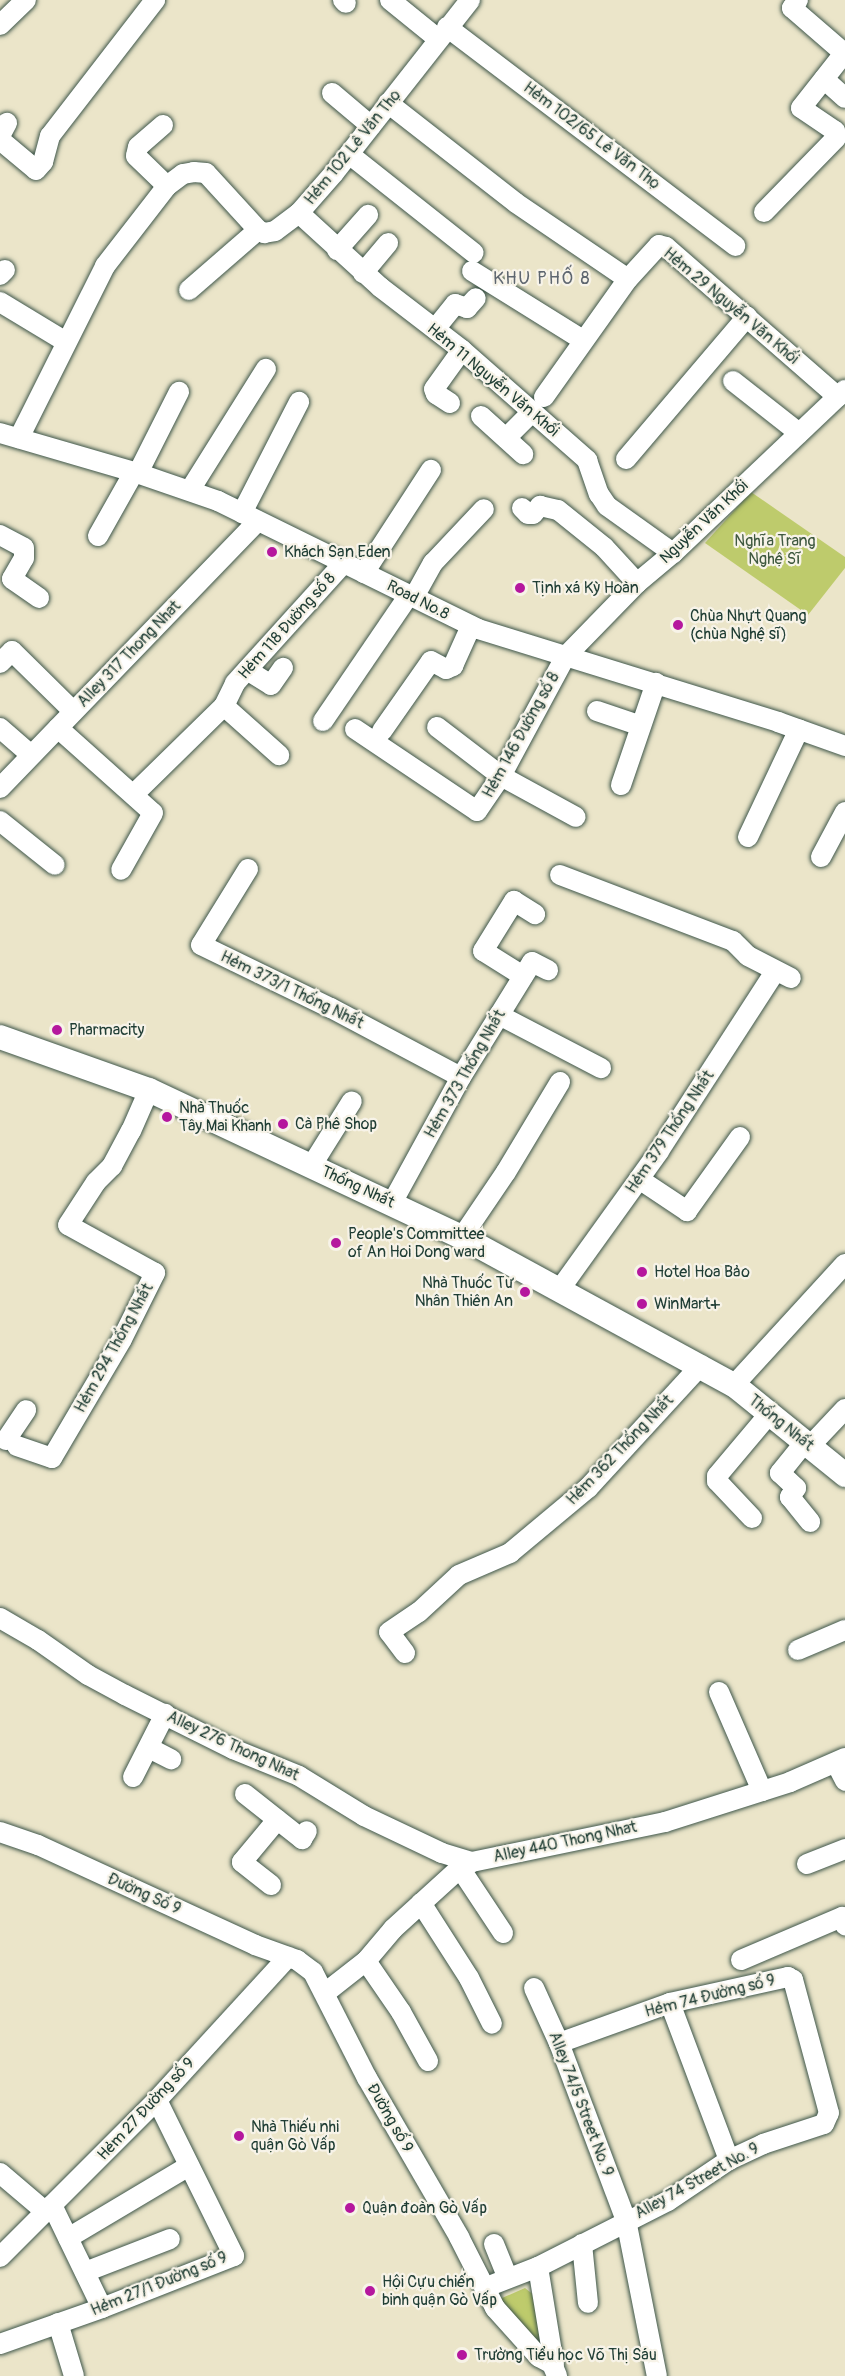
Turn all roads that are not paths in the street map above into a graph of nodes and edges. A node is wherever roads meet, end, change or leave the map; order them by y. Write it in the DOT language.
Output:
graph roads {
  1 [pos="26,0"];
  2 [pos="155,0"];
  3 [pos="390,0"];
  4 [pos="470,0"];
  5 [pos="798,0"];
  6 [pos="0,25"];
  7 [pos="443,33"];
  8 [pos="844,53"];
  9 [pos="824,80"];
  10 [pos="332,93"];
  11 [pos="845,98"];
  12 [pos="388,103"];
  13 [pos="163,125"];
  14 [pos="370,126"];
  15 [pos="4,134"];
  16 [pos="349,154"];
  17 [pos="167,186"];
  18 [pos="299,213"];
  19 [pos="764,213"];
  20 [pos="368,215"];
  21 [pos="258,231"];
  22 [pos="388,243"];
  23 [pos="735,246"];
  24 [pos="337,250"];
  25 [pos="363,273"];
  26 [pos="628,279"];
  27 [pos="189,290"];
  28 [pos="476,298"];
  29 [pos="0,302"];
  30 [pos="747,317"];
  31 [pos="435,329"];
  32 [pos="583,340"];
  33 [pos="66,342"];
  34 [pos="462,350"];
  35 [pos="266,369"];
  36 [pos="734,381"];
  37 [pos="179,392"];
  38 [pos="841,393"];
  39 [pos="299,402"];
  40 [pos="450,403"];
  41 [pos="538,404"];
  42 [pos="481,416"];
  43 [pos="799,433"];
  44 [pos="9,435"];
  45 [pos="506,438"];
  46 [pos="523,454"];
  47 [pos="627,459"];
  48 [pos="431,470"];
  49 [pos="136,472"];
  50 [pos="190,490"];
  51 [pos="522,508"];
  52 [pos="484,509"];
  53 [pos="250,517"];
  54 [pos="0,535"];
  55 [pos="99,536"];
  56 [pos="673,553"];
  57 [pos="344,563"];
  58 [pos="364,573"];
  59 [pos="637,583"];
  60 [pos="411,596"];
  61 [pos="39,598"];
  62 [pos="471,626"];
  63 [pos="6,657"];
  64 [pos="565,657"];
  65 [pos="283,668"];
  66 [pos="247,670"];
  67 [pos="656,683"];
  68 [pos="224,706"];
  69 [pos="73,711"];
  70 [pos="597,711"];
  71 [pos="323,721"];
  72 [pos="641,726"];
  73 [pos="0,728"];
  74 [pos="58,728"];
  75 [pos="437,728"];
  76 [pos="355,729"];
  77 [pos="798,729"];
  78 [pos="382,731"];
  79 [pos="845,746"];
  80 [pos="30,754"];
  81 [pos="279,755"];
  82 [pos="501,776"];
  83 [pos="621,785"];
  84 [pos="0,788"];
  85 [pos="134,794"];
  86 [pos="845,812"];
  87 [pos="576,818"];
  88 [pos="0,821"];
  89 [pos="840,835"];
  90 [pos="748,837"];
  91 [pos="821,857"];
  92 [pos="55,865"];
  93 [pos="248,869"];
  94 [pos="121,870"];
  95 [pos="560,875"];
  96 [pos="535,914"];
  97 [pos="548,970"];
  98 [pos="523,976"];
  99 [pos="499,1015"];
  100 [pos="0,1037"];
  101 [pos="601,1068"];
  102 [pos="461,1077"];
  103 [pos="560,1082"];
  104 [pos="149,1090"];
  105 [pos="352,1101"];
  106 [pos="740,1137"];
  107 [pos="312,1165"];
  108 [pos="639,1179"];
  109 [pos="392,1203"];
  110 [pos="462,1237"];
  111 [pos="845,1264"];
  112 [pos="560,1289"];
  113 [pos="701,1365"];
  114 [pos="734,1385"];
  115 [pos="845,1409"];
  116 [pos="26,1410"];
  117 [pos="770,1413"];
  118 [pos="808,1444"];
  119 [pos="845,1475"];
  120 [pos="752,1518"];
  121 [pos="810,1522"];
  122 [pos="0,1618"];
  123 [pos="845,1630"];
  124 [pos="798,1650"];
  125 [pos="405,1653"];
  126 [pos="719,1692"];
  127 [pos="165,1714"];
  128 [pos="149,1748"];
  129 [pos="171,1760"];
  130 [pos="841,1760"];
  131 [pos="132,1777"];
  132 [pos="845,1781"];
  133 [pos="762,1791"];
  134 [pos="245,1794"];
  135 [pos="277,1820"];
  136 [pos="307,1831"];
  137 [pos="0,1832"];
  138 [pos="845,1849"];
  139 [pos="807,1864"];
  140 [pos="466,1865"];
  141 [pos="271,1885"];
  142 [pos="421,1903"];
  143 [pos="843,1921"];
  144 [pos="503,1933"];
  145 [pos="288,1957"];
  146 [pos="741,1960"];
  147 [pos="366,1961"];
  148 [pos="534,1988"];
  149 [pos="325,1993"];
  150 [pos="670,2003"];
  151 [pos="492,2024"];
  152 [pos="559,2043"];
  153 [pos="428,2061"];
  154 [pos="157,2100"];
  155 [pos="729,2160"];
  156 [pos="189,2166"];
  157 [pos="0,2173"];
  158 [pos="49,2209"];
  159 [pos="626,2220"];
  160 [pos="68,2238"];
  161 [pos="170,2239"];
  162 [pos="494,2244"];
  163 [pos="582,2244"];
  164 [pos="0,2257"];
  165 [pos="538,2267"];
  166 [pos="85,2272"];
  167 [pos="508,2278"];
  168 [pos="484,2288"];
  169 [pos="588,2302"];
  170 [pos="102,2308"];
  171 [pos="58,2323"];
  172 [pos="0,2344"];
  173 [pos="555,2371"];
  174 [pos="75,2376"];
  175 [pos="657,2376"];
  1 -- 6 [label="street"];
  2 -- 15 [label="street"];
  3 -- 7 [label="street, Hẻm 102/65 Lê Văn Thọ"];
  4 -- 7 [label="street, Hẻm 102 Lê Văn Thọ"];
  5 -- 8 [label="street"];
  7 -- 12 [label="street, Hẻm 102 Lê Văn Thọ"];
  7 -- 23 [label="street, Hẻm 102/65 Lê Văn Thọ"];
  8 -- 9 [label="street"];
  9 -- 11 [label="street"];
  9 -- 19 [label="street"];
  10 -- 14 [label="street"];
  12 -- 14 [label="street, Hẻm 102 Lê Văn Thọ"];
  12 -- 26 [label="street"];
  13 -- 17 [label="street"];
  14 -- 16 [label="street, Hẻm 102 Lê Văn Thọ"];
  16 -- 18 [label="street, Hẻm 102 Lê Văn Thọ"];
  16 -- 32 [label="street"];
  17 -- 21 [label="street"];
  17 -- 33 [label="street"];
  18 -- 21 [label="street, Hẻm 102 Lê Văn Thọ"];
  18 -- 24 [label="street, Hẻm 11 Nguyễn Văn Khối"];
  20 -- 24 [label="street"];
  21 -- 27 [label="street"];
  22 -- 25 [label="street"];
  24 -- 25 [label="street, Hẻm 11 Nguyễn Văn Khối"];
  25 -- 31 [label="street, Hẻm 11 Nguyễn Văn Khối"];
  26 -- 30 [label="street, Hẻm 29 Nguyễn Văn Khối"];
  26 -- 32 [label="street, Hẻm 29 Nguyễn Văn Khối"];
  28 -- 31 [label="street"];
  29 -- 33 [label="street"];
  30 -- 38 [label="street, Hẻm 29 Nguyễn Văn Khối"];
  30 -- 47 [label="street"];
  31 -- 34 [label="street, Hẻm 11 Nguyễn Văn Khối"];
  32 -- 41 [label="street, Hẻm 29 Nguyễn Văn Khối"];
  33 -- 44 [label="street"];
  34 -- 40 [label="street"];
  34 -- 41 [label="street, Hẻm 11 Nguyễn Văn Khối"];
  35 -- 50 [label="street"];
  36 -- 43 [label="street"];
  37 -- 49 [label="street"];
  38 -- 43 [label="street, Nguyễn Văn Khối"];
  39 -- 53 [label="street, Alley 317 Thong Nhat"];
  41 -- 45 [label="street, Hẻm 29 Nguyễn Văn Khối"];
  41 -- 56 [label="street, Hẻm 11 Nguyễn Văn Khối"];
  42 -- 45 [label="street"];
  43 -- 56 [label="street, Nguyễn Văn Khối"];
  44 -- 49 [label="street, Road No.8"];
  45 -- 46 [label="street"];
  48 -- 58 [label="street"];
  49 -- 50 [label="street, Road No.8"];
  49 -- 55 [label="street"];
  50 -- 53 [label="street, Road No.8"];
  51 -- 59 [label="street"];
  52 -- 60 [label="street"];
  53 -- 57 [label="street, Road No.8"];
  53 -- 69 [label="street, Alley 317 Thong Nhat"];
  54 -- 61 [label="street"];
  56 -- 59 [label="street, Nguyễn Văn Khối"];
  57 -- 58 [label="street, Road No.8"];
  57 -- 66 [label="street, Hẻm 118 Đường số 8"];
  58 -- 60 [label="street, Road No.8"];
  59 -- 64 [label="street, Nguyễn Văn Khối"];
  60 -- 62 [label="street, Road No.8"];
  60 -- 71 [label="street"];
  62 -- 64 [label="street, Road No.8"];
  62 -- 78 [label="street"];
  63 -- 69 [label="street"];
  64 -- 67 [label="street, Road No.8"];
  64 -- 82 [label="street, Hẻm 146 Đường số 8"];
  65 -- 66 [label="street"];
  66 -- 68 [label="street, Hẻm 118 Đường số 8"];
  67 -- 72 [label="street"];
  67 -- 77 [label="street, Road No.8"];
  68 -- 81 [label="street"];
  68 -- 85 [label="street, Hẻm 118 Đường số 8"];
  69 -- 74 [label="street, Alley 317 Thong Nhat"];
  70 -- 72 [label="street"];
  72 -- 83 [label="street"];
  73 -- 80 [label="street"];
  74 -- 80 [label="street, Alley 317 Thong Nhat"];
  74 -- 85 [label="street"];
  75 -- 82 [label="street"];
  76 -- 82 [label="street, Hẻm 146 Đường số 8"];
  77 -- 79 [label="street, Road No.8"];
  77 -- 90 [label="street"];
  80 -- 84 [label="street, Alley 317 Thong Nhat"];
  82 -- 87 [label="street"];
  85 -- 94 [label="street"];
  86 -- 89 [label="street"];
  88 -- 92 [label="street"];
  89 -- 91 [label="street"];
  93 -- 102 [label="street, Hẻm 373/1 Thống Nhất"];
  95 -- 108 [label="street, Hẻm 379 Thống Nhất"];
  96 -- 98 [label="street"];
  97 -- 98 [label="street"];
  98 -- 99 [label="street, Hẻm 373 Thống Nhất"];
  99 -- 101 [label="street"];
  99 -- 102 [label="street, Hẻm 373 Thống Nhất"];
  100 -- 104 [label="main road, Thống Nhất"];
  102 -- 109 [label="street, Hẻm 373 Thống Nhất"];
  103 -- 110 [label="street"];
  104 -- 107 [label="main road, Thống Nhất"];
  104 -- 116 [label="street, Hẻm 294 Thống Nhất"];
  105 -- 107 [label="street"];
  106 -- 108 [label="street"];
  107 -- 109 [label="main road, Thống Nhất"];
  108 -- 112 [label="street, Hẻm 379 Thống Nhất"];
  109 -- 110 [label="main road, Thống Nhất"];
  110 -- 112 [label="main road, Thống Nhất"];
  111 -- 114 [label="street"];
  112 -- 113 [label="main road, Thống Nhất"];
  113 -- 114 [label="main road, Thống Nhất"];
  113 -- 125 [label="street, Hẻm 362 Thống Nhất"];
  114 -- 117 [label="main road, Thống Nhất"];
  115 -- 118 [label="street"];
  117 -- 118 [label="main road, Thống Nhất"];
  117 -- 120 [label="street"];
  118 -- 119 [label="main road, Thống Nhất"];
  118 -- 121 [label="street"];
  122 -- 127 [label="street, Alley 276 Thong Nhat"];
  123 -- 124 [label="street"];
  126 -- 133 [label="street"];
  127 -- 128 [label="street"];
  127 -- 140 [label="street, Alley 276 Thong Nhat"];
  128 -- 129 [label="street"];
  128 -- 131 [label="street"];
  130 -- 132 [label="street"];
  130 -- 133 [label="street, Alley 440 Thong Nhat"];
  133 -- 140 [label="street, Alley 440 Thong Nhat"];
  134 -- 135 [label="street"];
  135 -- 136 [label="street"];
  135 -- 141 [label="street"];
  137 -- 145 [label="street, Đường Số 9"];
  138 -- 139 [label="street"];
  140 -- 142 [label="street"];
  140 -- 144 [label="street"];
  142 -- 147 [label="street"];
  142 -- 151 [label="street"];
  143 -- 146 [label="street"];
  145 -- 149 [label="street, Đường số 9"];
  145 -- 154 [label="street, Hẻm 27 Đường số 9"];
  147 -- 149 [label="street"];
  147 -- 153 [label="street"];
  148 -- 152 [label="street, Alley 74/5 Street No. 9"];
  149 -- 168 [label="street, Đường số 9"];
  150 -- 152 [label="street, Hẻm 74 Đường số 9"];
  150 -- 155 [label="street"];
  150 -- 155 [label="street, Alley 74 Street No. 9"];
  152 -- 159 [label="street, Alley 74/5 Street No. 9"];
  154 -- 156 [label="street, Hẻm 27/1 Đường số 9"];
  154 -- 158 [label="street, Hẻm 27 Đường số 9"];
  155 -- 159 [label="street, Alley 74 Street No. 9"];
  156 -- 160 [label="street"];
  156 -- 170 [label="street, Hẻm 27/1 Đường số 9"];
  157 -- 158 [label="street"];
  158 -- 160 [label="street"];
  158 -- 164 [label="street, Hẻm 27 Đường số 9"];
  159 -- 163 [label="street, Alley 74 Street No. 9"];
  159 -- 175 [label="street, Alley 74/5 Street No. 9"];
  160 -- 166 [label="street"];
  161 -- 166 [label="street"];
  162 -- 167 [label="street"];
  163 -- 165 [label="street, Alley 74 Street No. 9"];
  163 -- 169 [label="street"];
  165 -- 167 [label="street"];
  165 -- 173 [label="street, Đường số 9"];
  166 -- 170 [label="street"];
  167 -- 168 [label="street"];
  168 -- 173 [label="street, Đường số 9"];
  170 -- 171 [label="street, Hẻm 27/1 Đường số 9"];
  171 -- 172 [label="street, Hẻm 27/1 Đường số 9"];
  171 -- 174 [label="street"];
}
